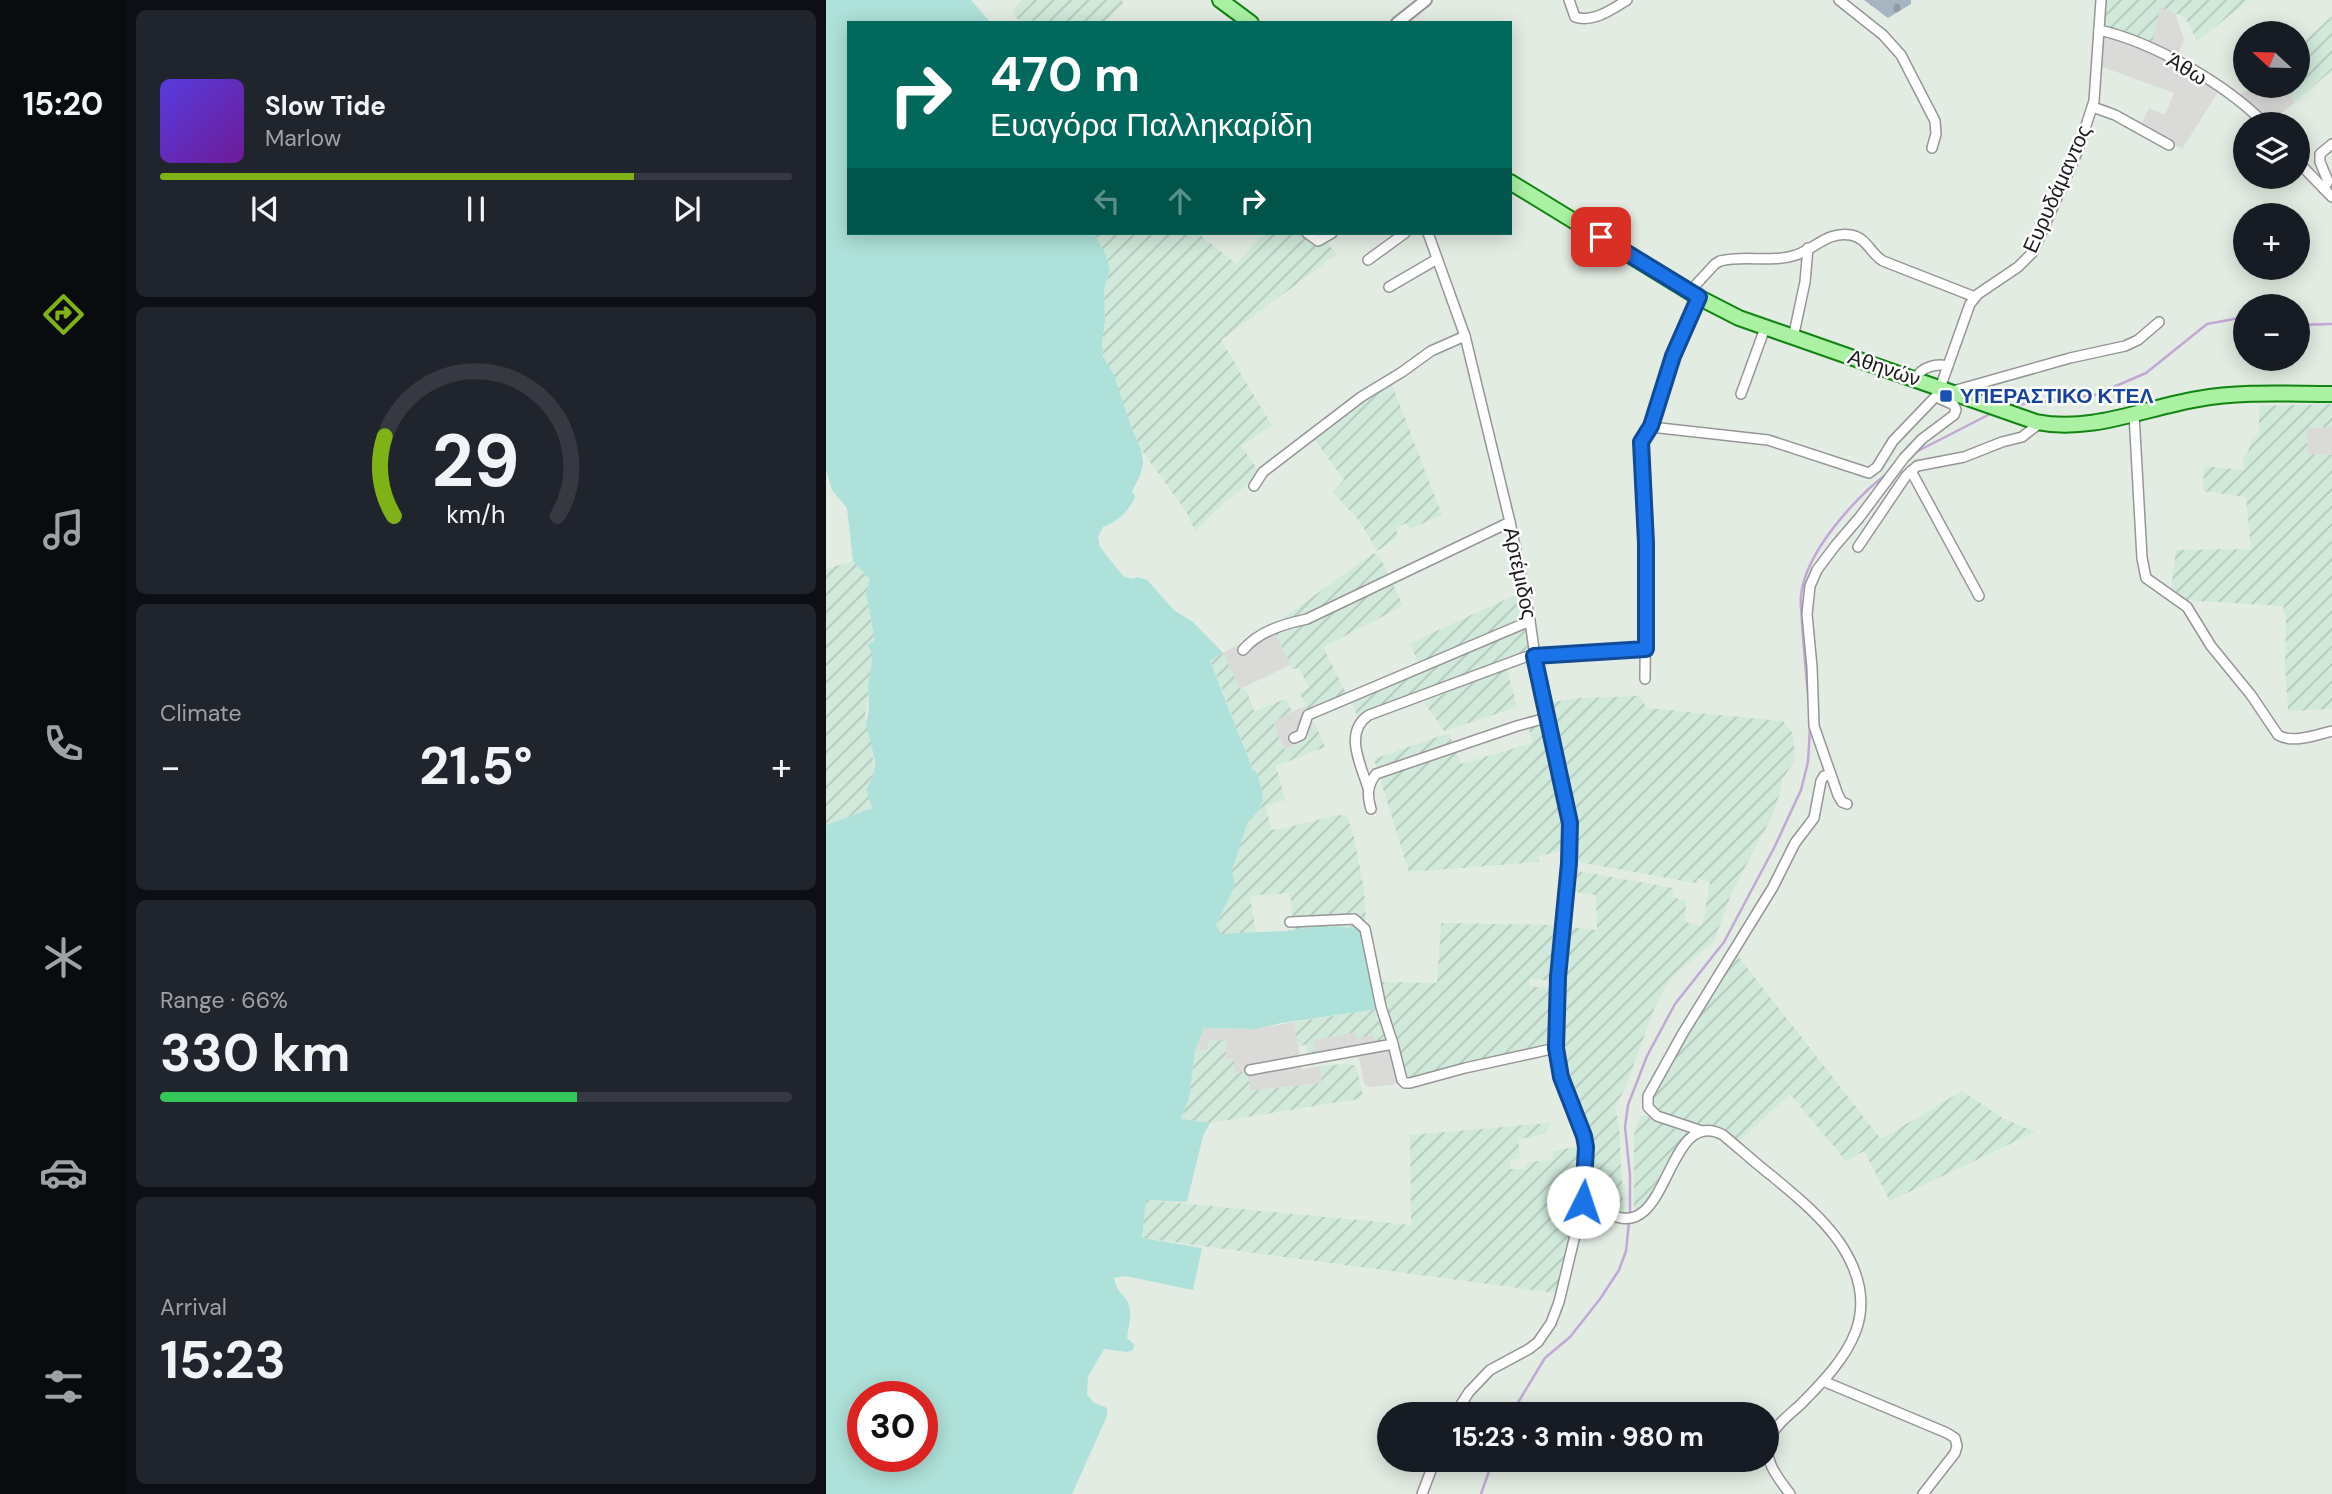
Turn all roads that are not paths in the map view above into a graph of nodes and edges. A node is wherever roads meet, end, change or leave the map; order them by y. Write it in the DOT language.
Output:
graph roads {
  1 [pos="1220,0"];
  2 [pos="1426,0"];
  3 [pos="1569,0"];
  4 [pos="1627,0"];
  5 [pos="1839,0"];
  6 [pos="2101,0"];
  7 [pos="1248,21"];
  8 [pos="1400,21"];
  9 [pos="2099,30"];
  10 [pos="2093,107"];
  11 [pos="2252,112"];
  12 [pos="2332,144"];
  13 [pos="2169,145"];
  14 [pos="1932,148"];
  15 [pos="2310,174"];
  16 [pos="1512,182"];
  17 [pos="2324,189"];
  18 [pos="2332,197"];
  19 [pos="1310,235"];
  20 [pos="1328,235"];
  21 [pos="1402,235"];
  22 [pos="1429,235"];
  23 [pos="1808,248"];
  24 [pos="1437,259"];
  25 [pos="1368,260"];
  26 [pos="1389,287"];
  27 [pos="1694,294"];
  28 [pos="1975,297"];
  29 [pos="2159,321"];
  30 [pos="1765,328"];
  31 [pos="1465,336"];
  32 [pos="1793,338"];
  33 [pos="1948,366"];
  34 [pos="1915,379"];
  35 [pos="1942,391"];
  36 [pos="1741,394"];
  37 [pos="2332,394"];
  38 [pos="2134,414"];
  39 [pos="2038,422"];
  40 [pos="1651,426"];
  41 [pos="1911,471"];
  42 [pos="1254,486"];
  43 [pos="1510,522"];
  44 [pos="1858,547"];
  45 [pos="1979,596"];
  46 [pos="1530,621"];
  47 [pos="1646,649"];
  48 [pos="1243,650"];
  49 [pos="1534,656"];
  50 [pos="1645,679"];
  51 [pos="1546,718"];
  52 [pos="2332,732"];
  53 [pos="1294,738"];
  54 [pos="1831,775"];
  55 [pos="1368,788"];
  56 [pos="1847,804"];
  57 [pos="1371,809"];
  58 [pos="1290,922"];
  59 [pos="1393,1044"];
  60 [pos="1556,1048"];
  61 [pos="1250,1070"];
  62 [pos="1702,1131"];
  63 [pos="1586,1147"];
  64 [pos="1824,1381"];
  65 [pos="1463,1402"];
  66 [pos="1430,1472"];
  67 [pos="1422,1494"];
  68 [pos="1790,1494"];
  69 [pos="1923,1494"];
  1 -- 7 [label="main road"];
  2 -- 8 [label="street"];
  3 -- 4 [label="street"];
  5 -- 14 [label="street"];
  6 -- 9 [label="street, Ευρυδάμαντος"];
  9 -- 10 [label="street, Ευρυδάμαντος"];
  9 -- 11 [label="street, Άθω"];
  10 -- 13 [label="street"];
  10 -- 28 [label="street, Ευρυδάμαντος"];
  12 -- 17 [label="street"];
  15 -- 17 [label="street"];
  16 -- 27 [label="main road, Αθηνών"];
  17 -- 18 [label="street"];
  19 -- 20 [label="street"];
  21 -- 25 [label="street"];
  22 -- 24 [label="street, Αρτέμιδος"];
  23 -- 27 [label="street"];
  23 -- 28 [label="street"];
  23 -- 32 [label="street"];
  24 -- 26 [label="street"];
  24 -- 31 [label="street, Αρτέμιδος"];
  27 -- 30 [label="main road, Αθηνών"];
  27 -- 40 [label="street"];
  28 -- 33 [label="street"];
  29 -- 35 [label="street"];
  30 -- 32 [label="main road, Αθηνών"];
  30 -- 36 [label="street"];
  31 -- 42 [label="street"];
  31 -- 43 [label="street, Αρτέμιδος"];
  32 -- 34 [label="main road, Αθηνών"];
  33 -- 34 [label="street"];
  33 -- 35 [label="street"];
  34 -- 35 [label="main road, Αθηνών"];
  35 -- 39 [label="main road, Αθηνών"];
  35 -- 40 [label="street"];
  35 -- 54 [label="street"];
  37 -- 38 [label="main road, Αθηνών"];
  38 -- 39 [label="main road, Αθηνών"];
  38 -- 52 [label="street"];
  39 -- 41 [label="street"];
  40 -- 47 [label="street"];
  41 -- 44 [label="street"];
  41 -- 45 [label="street"];
  43 -- 46 [label="street, Αρτέμιδος"];
  43 -- 48 [label="street"];
  46 -- 49 [label="street, Αρτέμιδος"];
  46 -- 53 [label="street"];
  47 -- 49 [label="street"];
  47 -- 50 [label="street"];
  49 -- 51 [label="street, Αρτέμιδος"];
  49 -- 55 [label="street"];
  51 -- 55 [label="street"];
  51 -- 60 [label="street, Αρτέμιδος"];
  54 -- 56 [label="street"];
  54 -- 62 [label="street"];
  55 -- 57 [label="street"];
  58 -- 59 [label="street"];
  59 -- 60 [label="street"];
  59 -- 61 [label="street"];
  60 -- 63 [label="street, Αρτέμιδος"];
  62 -- 63 [label="street"];
  62 -- 64 [label="street"];
  63 -- 65 [label="street, Αρτέμιδος"];
  64 -- 68 [label="street"];
  64 -- 69 [label="street"];
  66 -- 67 [label="street"];
}
